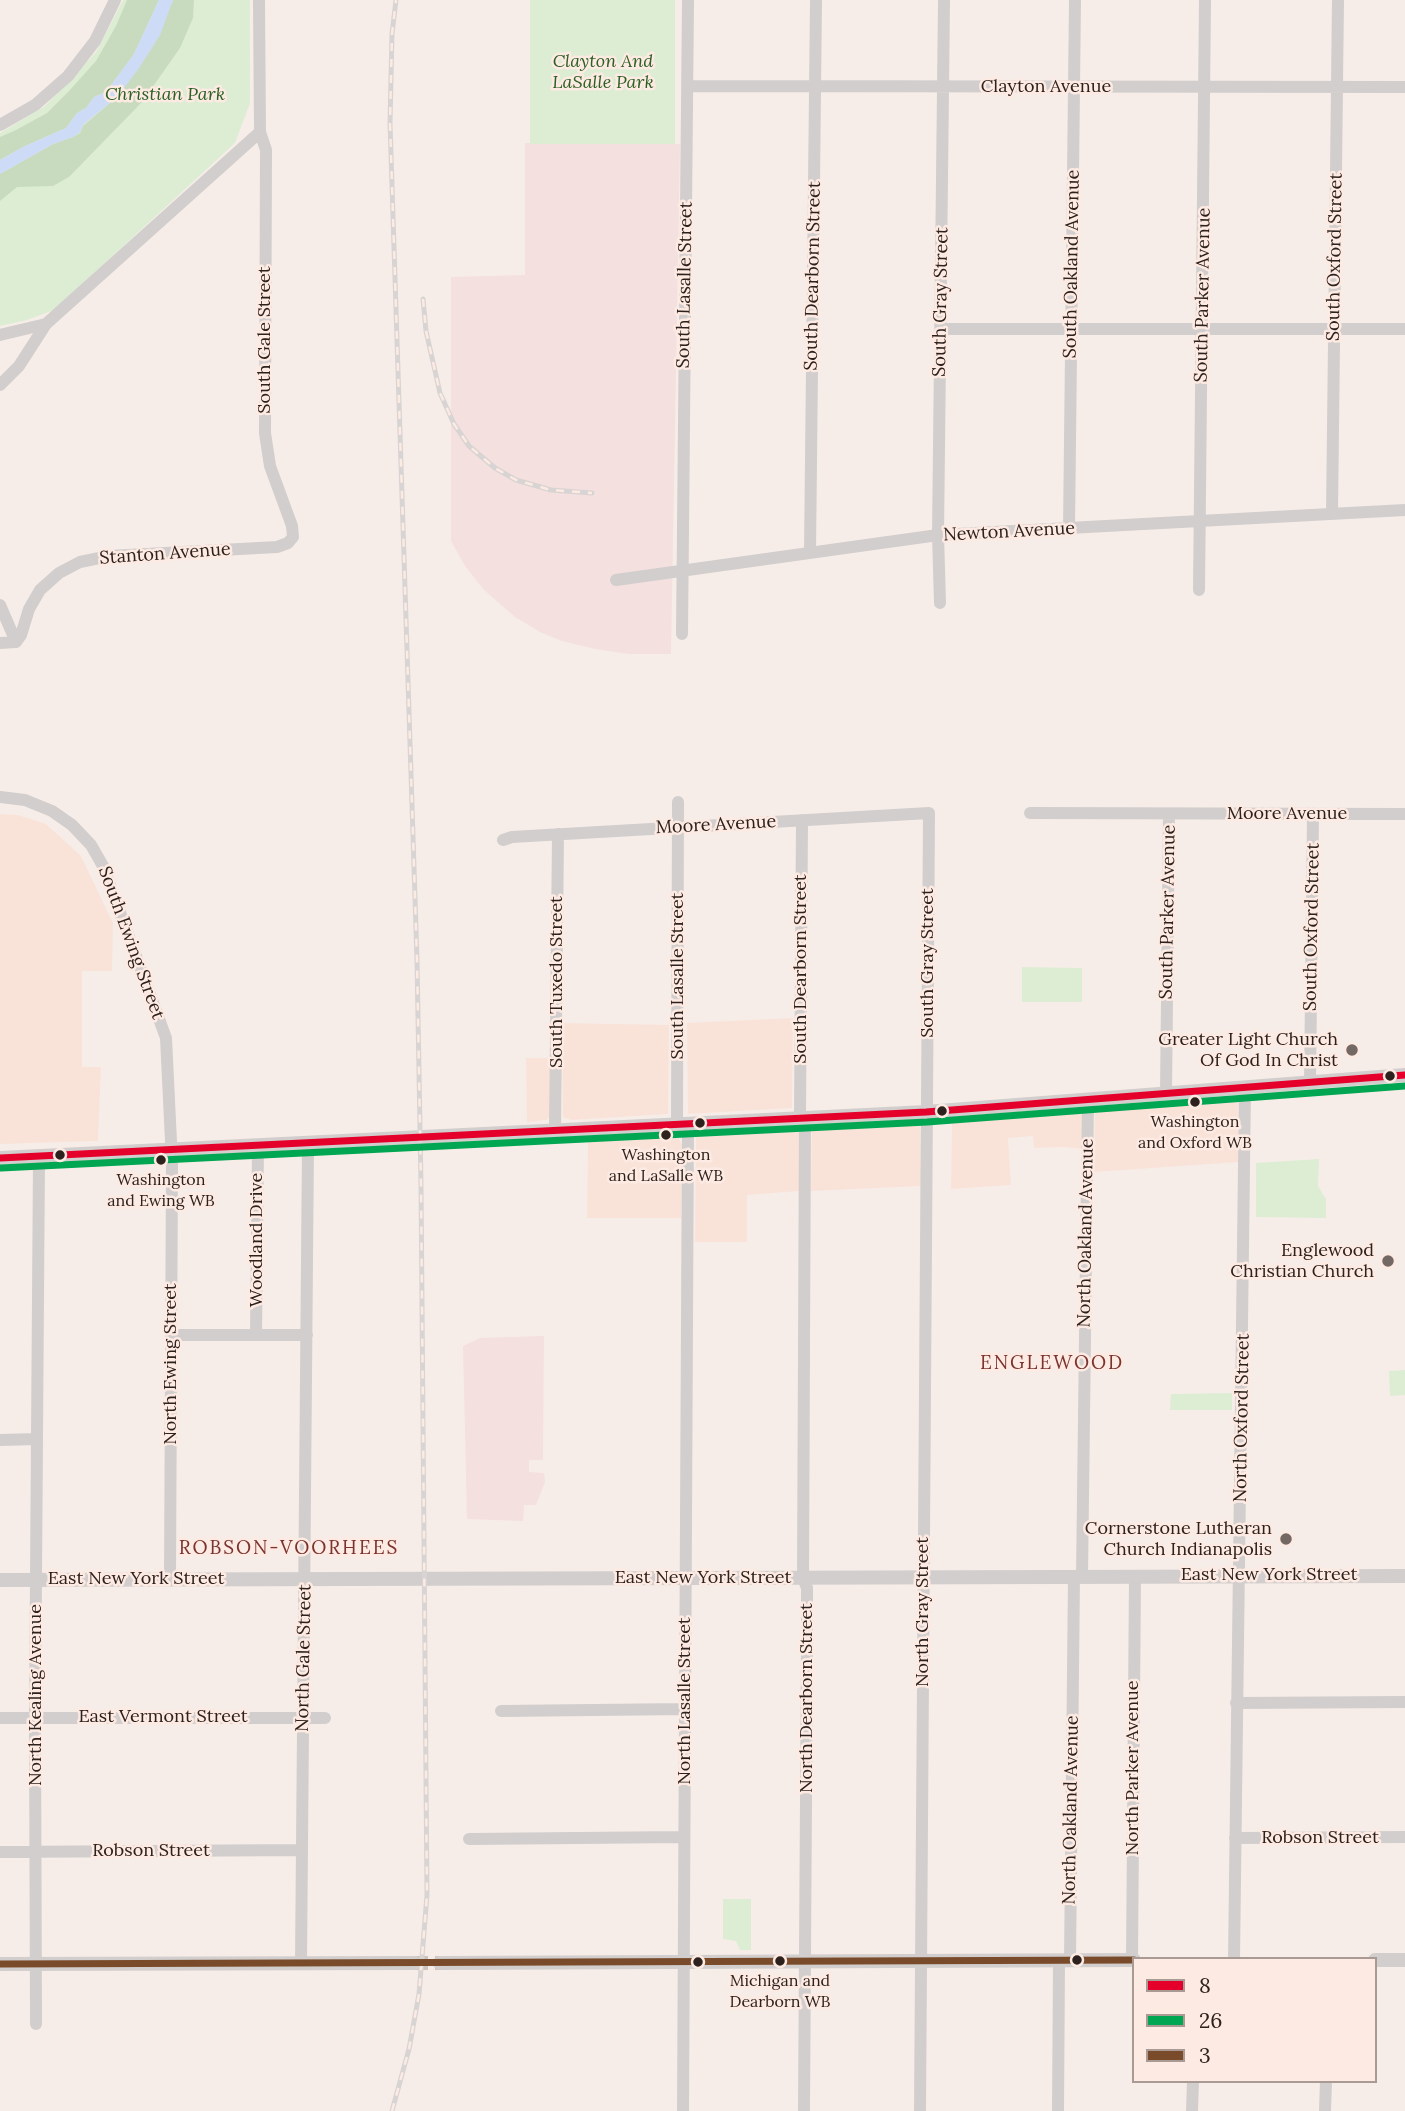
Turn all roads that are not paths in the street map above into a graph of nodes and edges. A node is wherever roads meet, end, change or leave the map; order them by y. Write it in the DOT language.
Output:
graph roads {
  1 [pos="114,0"];
  2 [pos="259,0"];
  3 [pos="688,0"];
  4 [pos="816,0"];
  5 [pos="944,0"];
  6 [pos="1075,0"];
  7 [pos="1205,0"];
  8 [pos="1338,0"];
  9 [pos="688,86"];
  10 [pos="816,86"];
  11 [pos="943,87"];
  12 [pos="1074,87"];
  13 [pos="1205,87"];
  14 [pos="1337,87"];
  15 [pos="1405,88"];
  16 [pos="0,125"];
  17 [pos="260,132"];
  18 [pos="46,324"];
  19 [pos="941,329"];
  20 [pos="1072,329"];
  21 [pos="1202,329"];
  22 [pos="1334,329"];
  23 [pos="1405,329"];
  24 [pos="0,335"];
  25 [pos="0,385"];
  26 [pos="1405,510"];
  27 [pos="1332,514"];
  28 [pos="1200,522"];
  29 [pos="1069,529"];
  30 [pos="938,535"];
  31 [pos="288,543"];
  32 [pos="810,552"];
  33 [pos="682,570"];
  34 [pos="616,580"];
  35 [pos="1199,590"];
  36 [pos="940,603"];
  37 [pos="0,605"];
  38 [pos="682,634"];
  39 [pos="16,642"];
  40 [pos="0,643"];
  41 [pos="0,797"];
  42 [pos="678,802"];
  43 [pos="929,813"];
  44 [pos="1030,813"];
  45 [pos="1313,814"];
  46 [pos="1405,814"];
  47 [pos="1169,815"];
  48 [pos="802,820"];
  49 [pos="678,827"];
  50 [pos="558,834"];
  51 [pos="503,840"];
  52 [pos="1405,1075"];
  53 [pos="1310,1083"];
  54 [pos="1245,1087"];
  55 [pos="1166,1093"];
  56 [pos="1088,1099"];
  57 [pos="926,1112"];
  58 [pos="802,1118"];
  59 [pos="683,1124"];
  60 [pos="555,1130"];
  61 [pos="309,1143"];
  62 [pos="258,1145"];
  63 [pos="172,1150"];
  64 [pos="39,1156"];
  65 [pos="0,1158"];
  66 [pos="171,1335"];
  67 [pos="256,1335"];
  68 [pos="307,1335"];
  69 [pos="37,1439"];
  70 [pos="0,1440"];
  71 [pos="1239,1575"];
  72 [pos="1078,1576"];
  73 [pos="1135,1576"];
  74 [pos="1405,1576"];
  75 [pos="923,1577"];
  76 [pos="305,1578"];
  77 [pos="685,1578"];
  78 [pos="803,1578"];
  79 [pos="170,1579"];
  80 [pos="0,1580"];
  81 [pos="36,1580"];
  82 [pos="1405,1702"];
  83 [pos="1236,1703"];
  84 [pos="685,1709"];
  85 [pos="501,1711"];
  86 [pos="303,1717"];
  87 [pos="0,1718"];
  88 [pos="35,1718"];
  89 [pos="325,1718"];
  90 [pos="684,1837"];
  91 [pos="1405,1837"];
  92 [pos="1235,1838"];
  93 [pos="469,1839"];
  94 [pos="302,1850"];
  95 [pos="0,1852"];
  96 [pos="35,1852"];
  97 [pos="1133,1957"];
  98 [pos="1234,1957"];
  99 [pos="1064,1960"];
  100 [pos="1132,1960"];
  101 [pos="1377,1960"];
  102 [pos="1405,1960"];
  103 [pos="921,1961"];
  104 [pos="684,1962"];
  105 [pos="804,1962"];
  106 [pos="301,1963"];
  107 [pos="414,1963"];
  108 [pos="440,1963"];
  109 [pos="0,1964"];
  110 [pos="36,1964"];
  111 [pos="36,2024"];
  112 [pos="1193,2083"];
  113 [pos="1326,2083"];
  114 [pos="683,2111"];
  115 [pos="804,2111"];
  116 [pos="920,2111"];
  117 [pos="1058,2111"];
  118 [pos="1192,2111"];
  119 [pos="1325,2111"];
  1 -- 16 [label="street"];
  2 -- 17 [label="street"];
  3 -- 9 [label="street, South Lasalle Street"];
  4 -- 10 [label="street, South Dearborn Street"];
  5 -- 11 [label="street, South Gray Street"];
  6 -- 12 [label="street, South Oakland Avenue"];
  7 -- 13 [label="street, South Parker Avenue"];
  8 -- 14 [label="street, South Oxford Street"];
  9 -- 10 [label="street, Clayton Avenue"];
  9 -- 33 [label="street, South Lasalle Street"];
  10 -- 11 [label="street, Clayton Avenue"];
  10 -- 32 [label="street, South Dearborn Street"];
  11 -- 12 [label="street, Clayton Avenue"];
  11 -- 19 [label="street, South Gray Street"];
  12 -- 13 [label="street, Clayton Avenue"];
  12 -- 20 [label="street, South Oakland Avenue"];
  13 -- 14 [label="street, Clayton Avenue"];
  13 -- 21 [label="street, South Parker Avenue"];
  14 -- 15 [label="street, Clayton Avenue"];
  14 -- 22 [label="street, South Oxford Street"];
  17 -- 18 [label="street"];
  17 -- 31 [label="street, South Gale Street"];
  18 -- 24 [label="street"];
  18 -- 25 [label="street"];
  19 -- 20 [label="street"];
  19 -- 30 [label="street, South Gray Street"];
  20 -- 21 [label="street"];
  20 -- 29 [label="street, South Oakland Avenue"];
  21 -- 22 [label="street"];
  21 -- 28 [label="street, South Parker Avenue"];
  22 -- 23 [label="street"];
  22 -- 27 [label="street, South Oxford Street"];
  26 -- 27 [label="street, Newton Avenue"];
  27 -- 28 [label="street, Newton Avenue"];
  28 -- 29 [label="street, Newton Avenue"];
  28 -- 35 [label="street, South Parker Avenue"];
  29 -- 30 [label="street, Newton Avenue"];
  30 -- 32 [label="street, Newton Avenue"];
  30 -- 36 [label="street, South Gray Street"];
  31 -- 39 [label="street, Stanton Avenue"];
  32 -- 33 [label="street, Newton Avenue"];
  33 -- 34 [label="street, Newton Avenue"];
  33 -- 38 [label="street, South Lasalle Street"];
  37 -- 39 [label="street"];
  39 -- 40 [label="street"];
  41 -- 63 [label="street, South Ewing Street"];
  42 -- 49 [label="street, South Lasalle Street"];
  43 -- 48 [label="street, Moore Avenue"];
  43 -- 57 [label="street, South Gray Street"];
  44 -- 47 [label="street, Moore Avenue"];
  45 -- 46 [label="street, Moore Avenue"];
  45 -- 47 [label="street, Moore Avenue"];
  45 -- 53 [label="street, South Oxford Street"];
  47 -- 55 [label="street, South Parker Avenue"];
  48 -- 49 [label="street, Moore Avenue"];
  48 -- 58 [label="street, South Dearborn Street"];
  49 -- 50 [label="street, Moore Avenue"];
  49 -- 59 [label="street, South Lasalle Street"];
  50 -- 51 [label="street, Moore Avenue"];
  50 -- 60 [label="street, South Tuxedo Street"];
  52 -- 53 [label="main road"];
  53 -- 54 [label="main road"];
  54 -- 55 [label="main road"];
  54 -- 71 [label="street, North Oxford Street"];
  55 -- 56 [label="main road"];
  56 -- 57 [label="main road"];
  56 -- 72 [label="street, North Oakland Avenue"];
  57 -- 58 [label="main road"];
  57 -- 75 [label="street, North Gray Street"];
  58 -- 59 [label="main road"];
  58 -- 78 [label="street, North Dearborn Street"];
  59 -- 60 [label="main road"];
  59 -- 77 [label="street, North Lasalle Street"];
  60 -- 61 [label="main road"];
  61 -- 62 [label="main road"];
  61 -- 68 [label="street, North Gale Street"];
  62 -- 63 [label="main road"];
  62 -- 67 [label="street, Woodland Drive"];
  63 -- 64 [label="main road"];
  63 -- 66 [label="street, North Ewing Street"];
  64 -- 65 [label="main road"];
  64 -- 69 [label="street, North Kealing Avenue"];
  66 -- 67 [label="street"];
  66 -- 79 [label="street, North Ewing Street"];
  67 -- 68 [label="street"];
  68 -- 76 [label="street, North Gale Street"];
  69 -- 70 [label="street"];
  69 -- 81 [label="street, North Kealing Avenue"];
  71 -- 73 [label="main road, East New York Street"];
  71 -- 74 [label="main road, East New York Street"];
  71 -- 83 [label="street, North Oxford Street"];
  72 -- 73 [label="main road, East New York Street"];
  72 -- 75 [label="main road, East New York Street"];
  72 -- 99 [label="street, North Oakland Avenue"];
  73 -- 97 [label="street, North Parker Avenue"];
  75 -- 78 [label="main road, East New York Street"];
  75 -- 103 [label="street, North Gray Street"];
  76 -- 77 [label="main road, East New York Street"];
  76 -- 79 [label="main road, East New York Street"];
  76 -- 86 [label="street, North Gale Street"];
  77 -- 78 [label="main road, East New York Street"];
  77 -- 84 [label="street, North Lasalle Street"];
  78 -- 105 [label="street, North Dearborn Street"];
  79 -- 81 [label="main road, East New York Street"];
  80 -- 81 [label="main road, East New York Street"];
  81 -- 88 [label="street, North Kealing Avenue"];
  82 -- 83 [label="street"];
  83 -- 92 [label="street, North Oxford Street"];
  84 -- 85 [label="street"];
  84 -- 90 [label="street, North Lasalle Street"];
  86 -- 88 [label="street, East Vermont Street"];
  86 -- 89 [label="street, East Vermont Street"];
  86 -- 94 [label="street, North Gale Street"];
  87 -- 88 [label="street, East Vermont Street"];
  88 -- 96 [label="street, North Kealing Avenue"];
  90 -- 93 [label="street"];
  90 -- 104 [label="street, North Lasalle Street"];
  91 -- 92 [label="street, Robson Street"];
  92 -- 98 [label="street, North Oxford Street"];
  94 -- 96 [label="street, Robson Street"];
  94 -- 106 [label="street, North Gale Street"];
  95 -- 96 [label="street, Robson Street"];
  96 -- 110 [label="street, North Kealing Avenue"];
  99 -- 100 [label="main road"];
  99 -- 103 [label="main road"];
  99 -- 117 [label="street, North Oakland Avenue"];
  101 -- 102 [label="main road"];
  103 -- 105 [label="main road"];
  103 -- 116 [label="street, North Gray Street"];
  104 -- 105 [label="main road"];
  104 -- 108 [label="main road"];
  104 -- 114 [label="street, North Lasalle Street"];
  105 -- 115 [label="street, North Dearborn Street"];
  106 -- 107 [label="main road"];
  106 -- 110 [label="main road"];
  109 -- 110 [label="main road"];
  110 -- 111 [label="street, North Kealing Avenue"];
  112 -- 118 [label="street"];
  113 -- 119 [label="street"];
}
